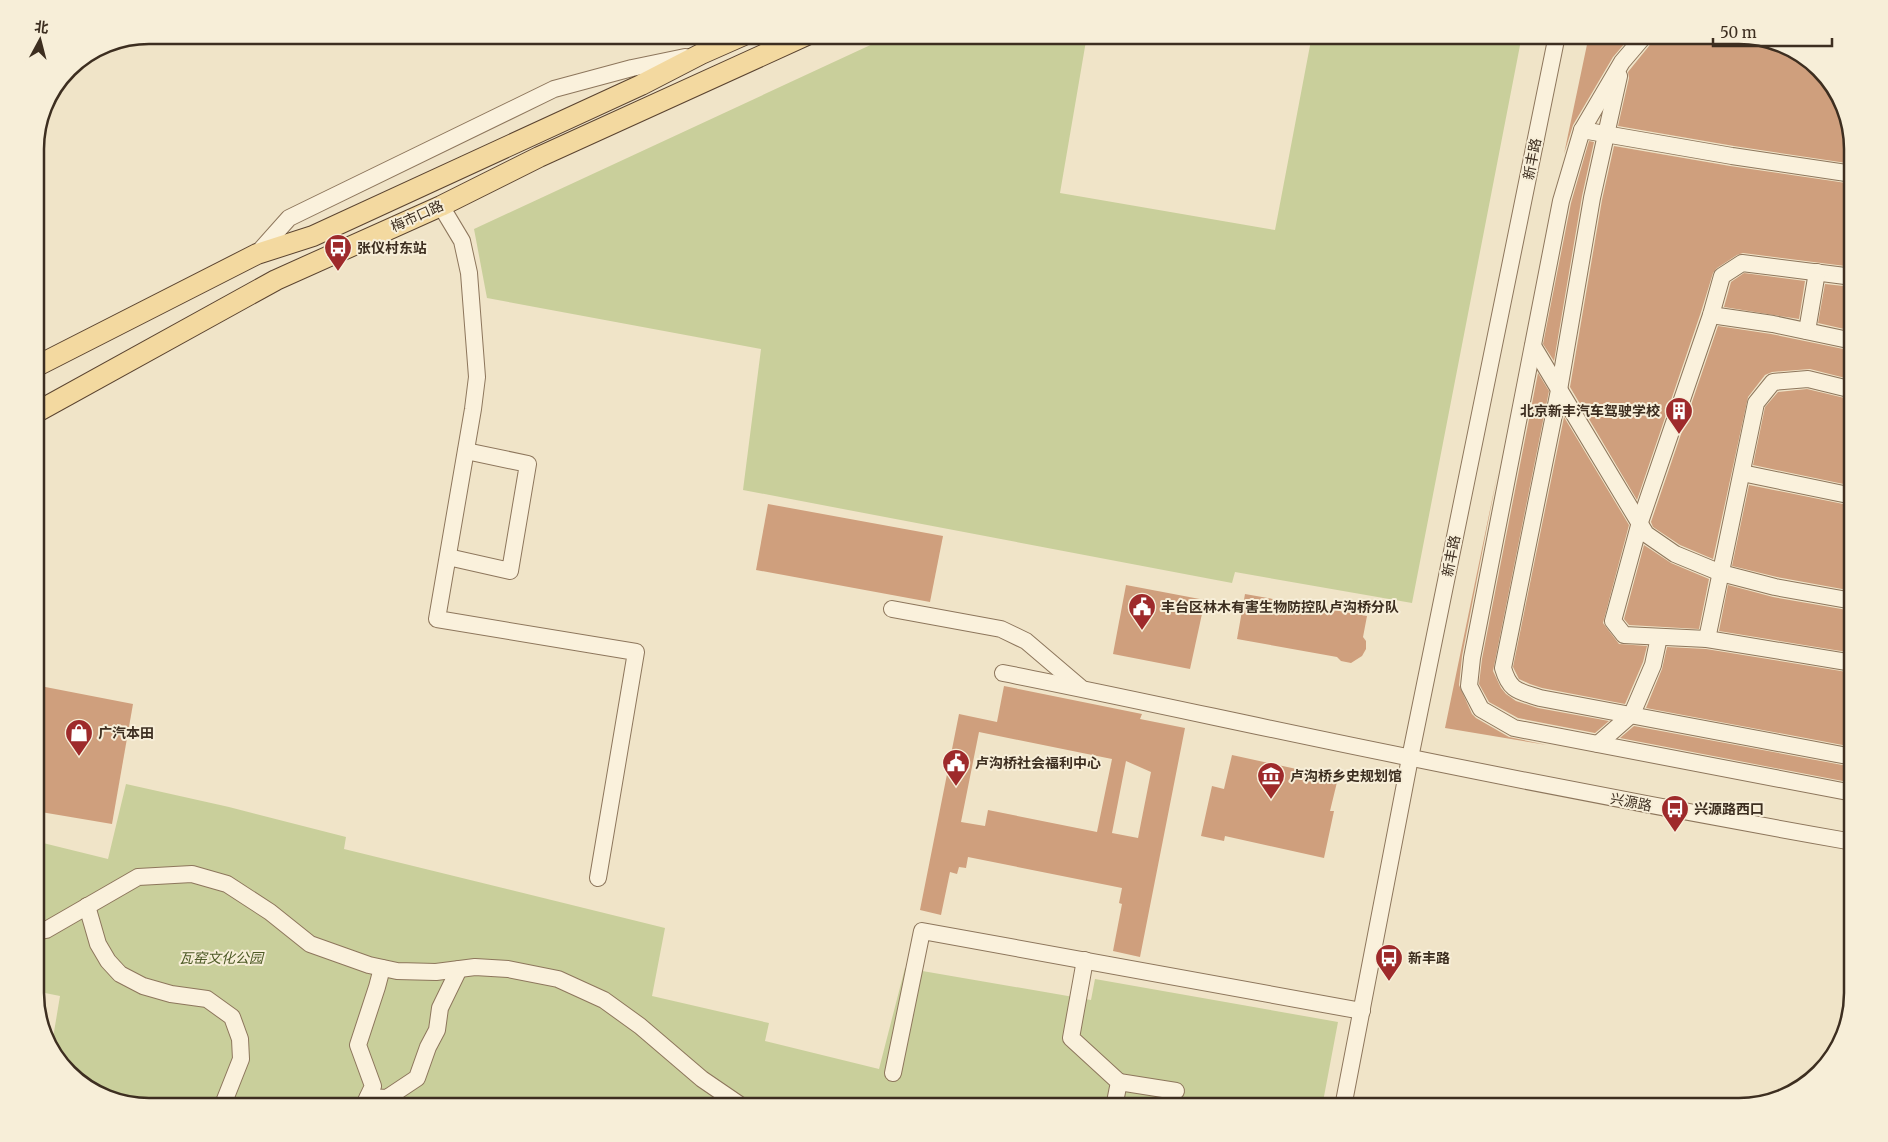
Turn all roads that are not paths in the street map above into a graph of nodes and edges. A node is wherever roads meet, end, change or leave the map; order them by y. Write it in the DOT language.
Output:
graph roads {
  1 [pos="724,44"];
  2 [pos="787,44"];
  3 [pos="1555,44"];
  4 [pos="1637,44"];
  5 [pos="701,54"];
  6 [pos="1622,62"];
  7 [pos="1582,130"];
  8 [pos="1607,135"];
  9 [pos="1844,173"];
  10 [pos="441,206"];
  11 [pos="257,254"];
  12 [pos="1817,272"];
  13 [pos="1844,276"];
  14 [pos="1711,315"];
  15 [pos="1807,331"];
  16 [pos="1844,339"];
  17 [pos="1533,346"];
  18 [pos="44,362"];
  19 [pos="1844,388"];
  20 [pos="1559,390"];
  21 [pos="44,408"];
  22 [pos="466,451"];
  23 [pos="1742,473"];
  24 [pos="1844,494"];
  25 [pos="1640,522"];
  26 [pos="448,557"];
  27 [pos="1721,573"];
  28 [pos="1844,599"];
  29 [pos="892,609"];
  30 [pos="1658,637"];
  31 [pos="1707,639"];
  32 [pos="1844,662"];
  33 [pos="1003,673"];
  34 [pos="1081,689"];
  35 [pos="1632,714"];
  36 [pos="1598,744"];
  37 [pos="1844,755"];
  38 [pos="1410,758"];
  39 [pos="1844,791"];
  40 [pos="1844,840"];
  41 [pos="598,878"];
  42 [pos="87,906"];
  43 [pos="44,930"];
  44 [pos="1085,960"];
  45 [pos="382,968"];
  46 [pos="459,969"];
  47 [pos="1362,1010"];
  48 [pos="893,1073"];
  49 [pos="1119,1082"];
  50 [pos="1176,1091"];
  51 [pos="226,1098"];
  52 [pos="367,1098"];
  53 [pos="387,1098"];
  54 [pos="730,1098"];
  55 [pos="1116,1098"];
  56 [pos="1345,1098"];
  1 -- 5 [label="main road, 梅市口路"];
  2 -- 10 [label="main road, 梅市口路"];
  3 -- 38 [label="street, 新丰路"];
  4 -- 6 [label="street"];
  5 -- 11 [label="main road, 梅市口路"];
  5 -- 11 [label="street"];
  6 -- 7 [label="street"];
  6 -- 8 [label="street"];
  7 -- 8 [label="street"];
  7 -- 17 [label="street"];
  8 -- 9 [label="street"];
  8 -- 20 [label="street"];
  10 -- 21 [label="main road, 梅市口路"];
  10 -- 22 [label="street"];
  11 -- 18 [label="main road, 梅市口路"];
  12 -- 13 [label="street"];
  12 -- 14 [label="street"];
  12 -- 15 [label="street"];
  14 -- 15 [label="street"];
  14 -- 25 [label="street"];
  15 -- 16 [label="street"];
  17 -- 20 [label="street"];
  17 -- 36 [label="street"];
  19 -- 23 [label="street"];
  20 -- 25 [label="street"];
  20 -- 35 [label="street"];
  22 -- 26 [label="street"];
  22 -- 26 [label="street"];
  23 -- 24 [label="street"];
  23 -- 27 [label="street"];
  25 -- 27 [label="street"];
  25 -- 30 [label="street"];
  26 -- 41 [label="street"];
  27 -- 28 [label="street"];
  27 -- 31 [label="street"];
  29 -- 34 [label="street"];
  30 -- 31 [label="street"];
  30 -- 35 [label="street"];
  31 -- 32 [label="street"];
  33 -- 34 [label="street, 兴源路"];
  34 -- 38 [label="street, 兴源路"];
  35 -- 36 [label="street"];
  35 -- 37 [label="street"];
  36 -- 39 [label="street"];
  38 -- 40 [label="street, 兴源路"];
  38 -- 47 [label="street, 新丰路"];
  42 -- 43 [label="street"];
  42 -- 45 [label="street"];
  42 -- 51 [label="street"];
  44 -- 47 [label="street"];
  44 -- 48 [label="street"];
  44 -- 49 [label="street"];
  45 -- 46 [label="street"];
  45 -- 52 [label="street"];
  46 -- 53 [label="street"];
  46 -- 54 [label="street"];
  47 -- 56 [label="street, 新丰路"];
  49 -- 50 [label="street"];
  49 -- 55 [label="street"];
}
